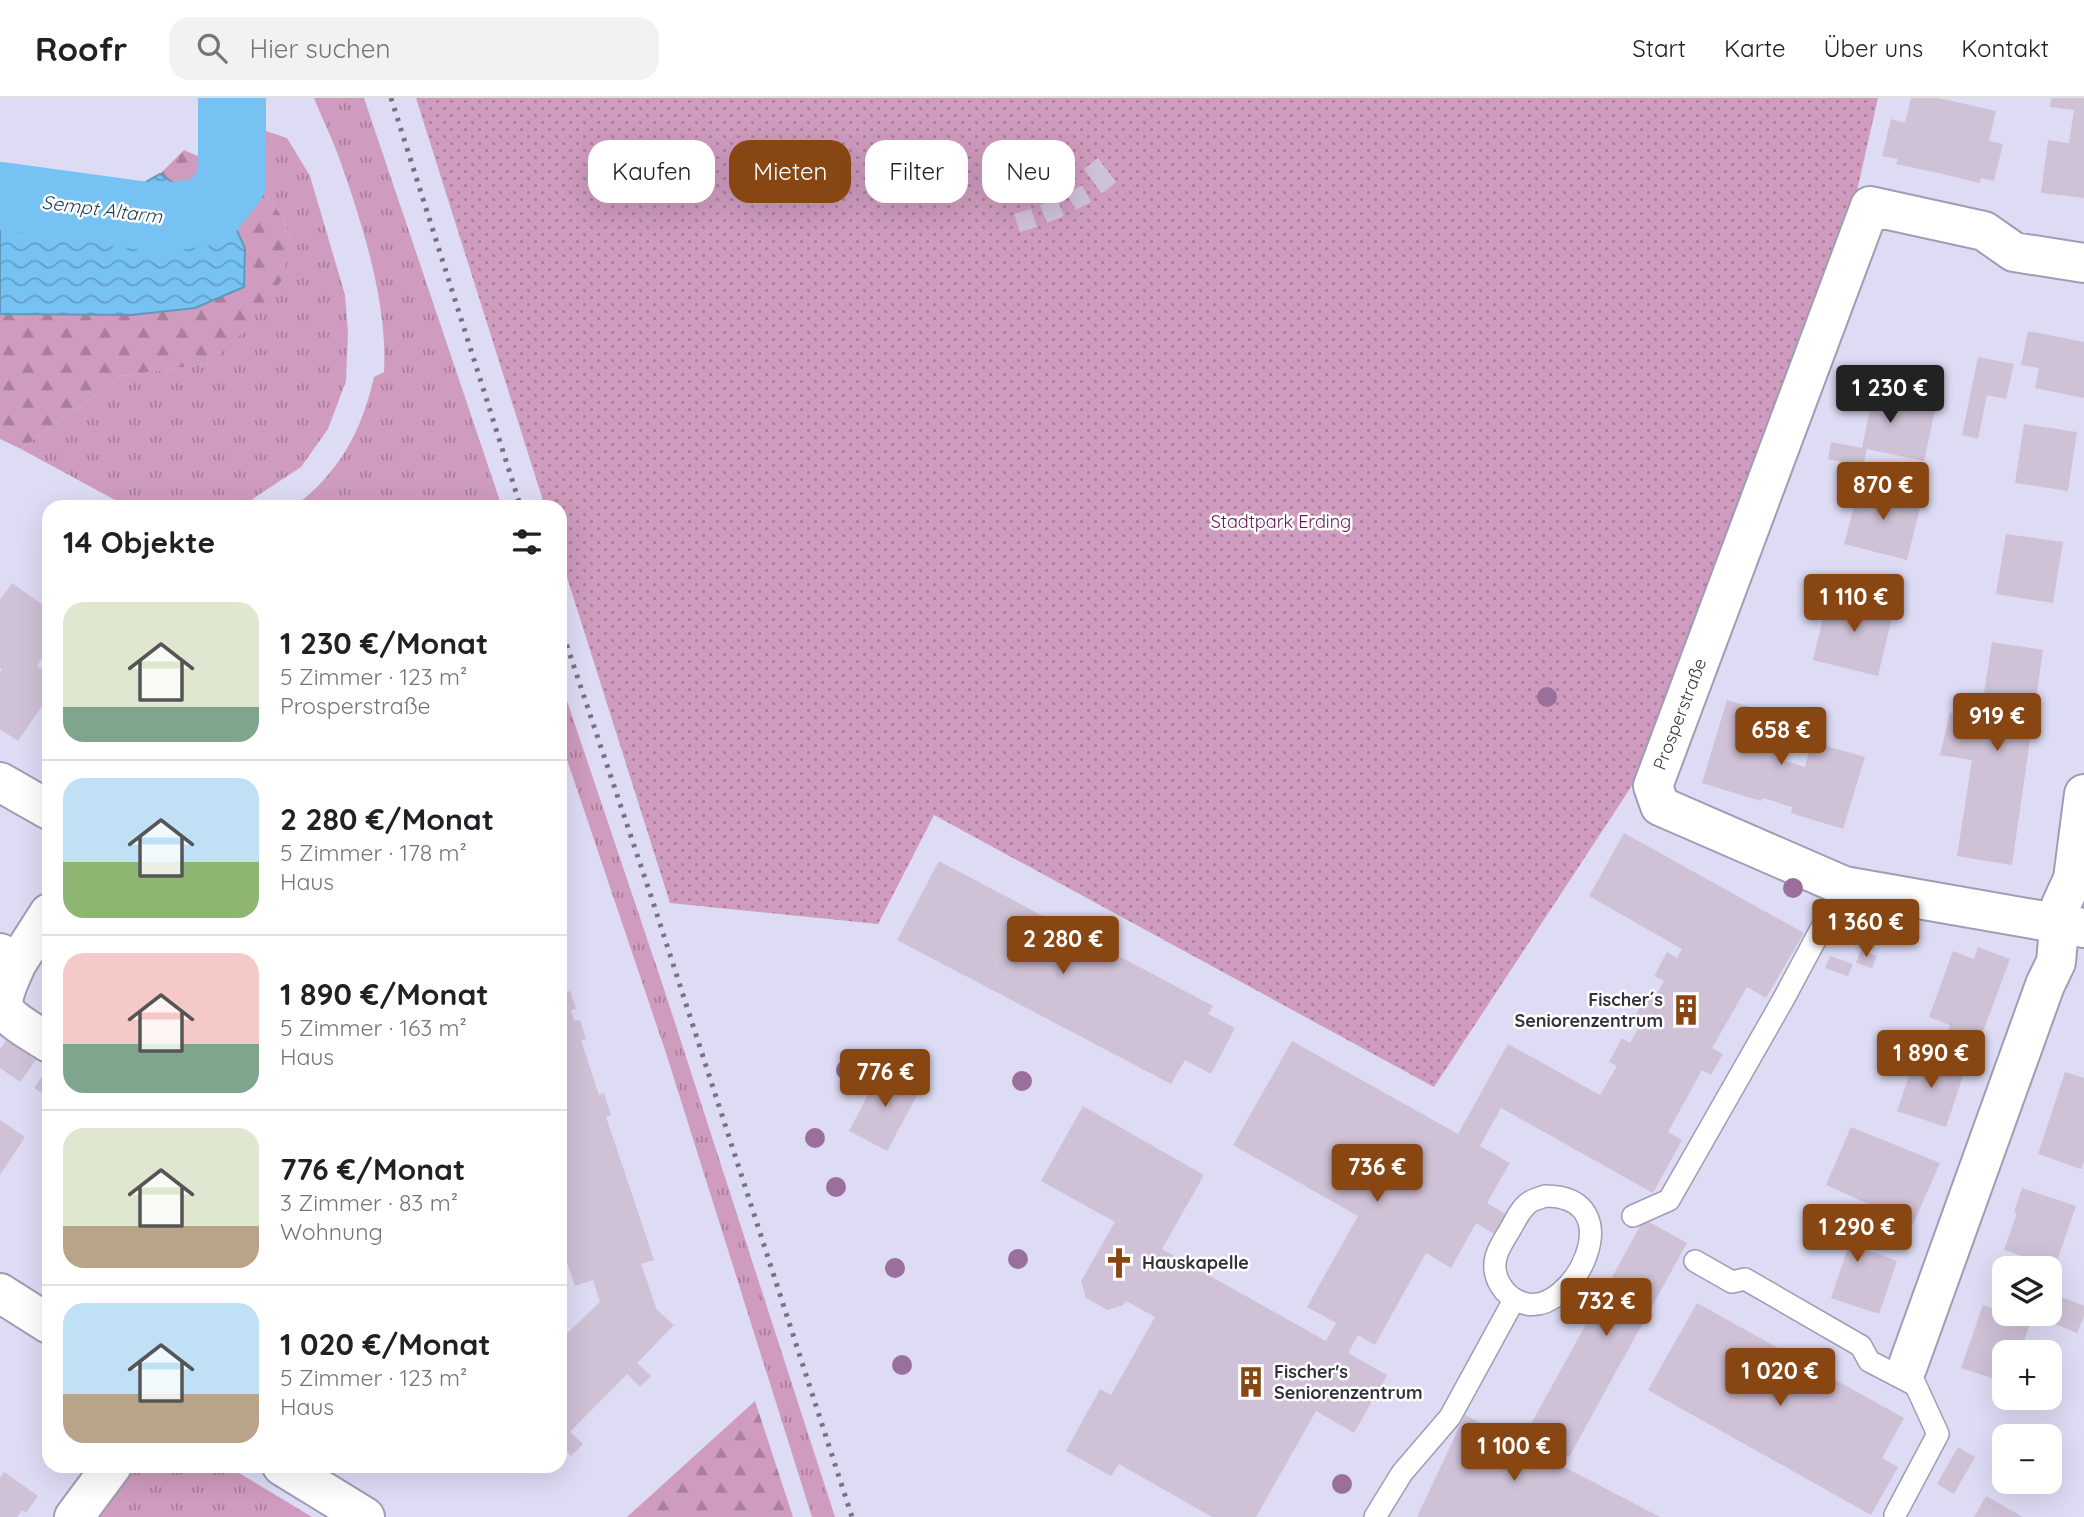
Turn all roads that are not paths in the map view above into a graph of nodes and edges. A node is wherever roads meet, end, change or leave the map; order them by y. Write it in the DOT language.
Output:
graph roads {
  1 [pos="2084,263"];
  2 [pos="0,782"];
  3 [pos="2084,794"];
  4 [pos="42,806"];
  5 [pos="1844,886"];
  6 [pos="42,921"];
  7 [pos="2071,926"];
  8 [pos="8,958"];
  9 [pos="42,1038"];
  10 [pos="1633,1216"];
  11 [pos="1695,1261"];
  12 [pos="0,1293"];
  13 [pos="1514,1300"];
  14 [pos="42,1320"];
  15 [pos="1911,1377"];
  16 [pos="107,1473"];
  17 [pos="293,1473"];
  18 [pos="1895,1515"];
  19 [pos="74,1517"];
  20 [pos="365,1517"];
  21 [pos="1375,1517"];
  1 -- 5 [label="street, Prosperstraße"];
  2 -- 4 [label="street"];
  3 -- 7 [label="street"];
  5 -- 7 [label="street, Prosperstraße"];
  5 -- 10 [label="lane"];
  6 -- 8 [label="street"];
  7 -- 15 [label="street"];
  8 -- 9 [label="street"];
  11 -- 15 [label="lane"];
  12 -- 14 [label="street"];
  13 -- 13 [label="lane"];
  13 -- 21 [label="lane"];
  15 -- 18 [label="lane"];
  16 -- 19 [label="street"];
  17 -- 20 [label="street"];
}
